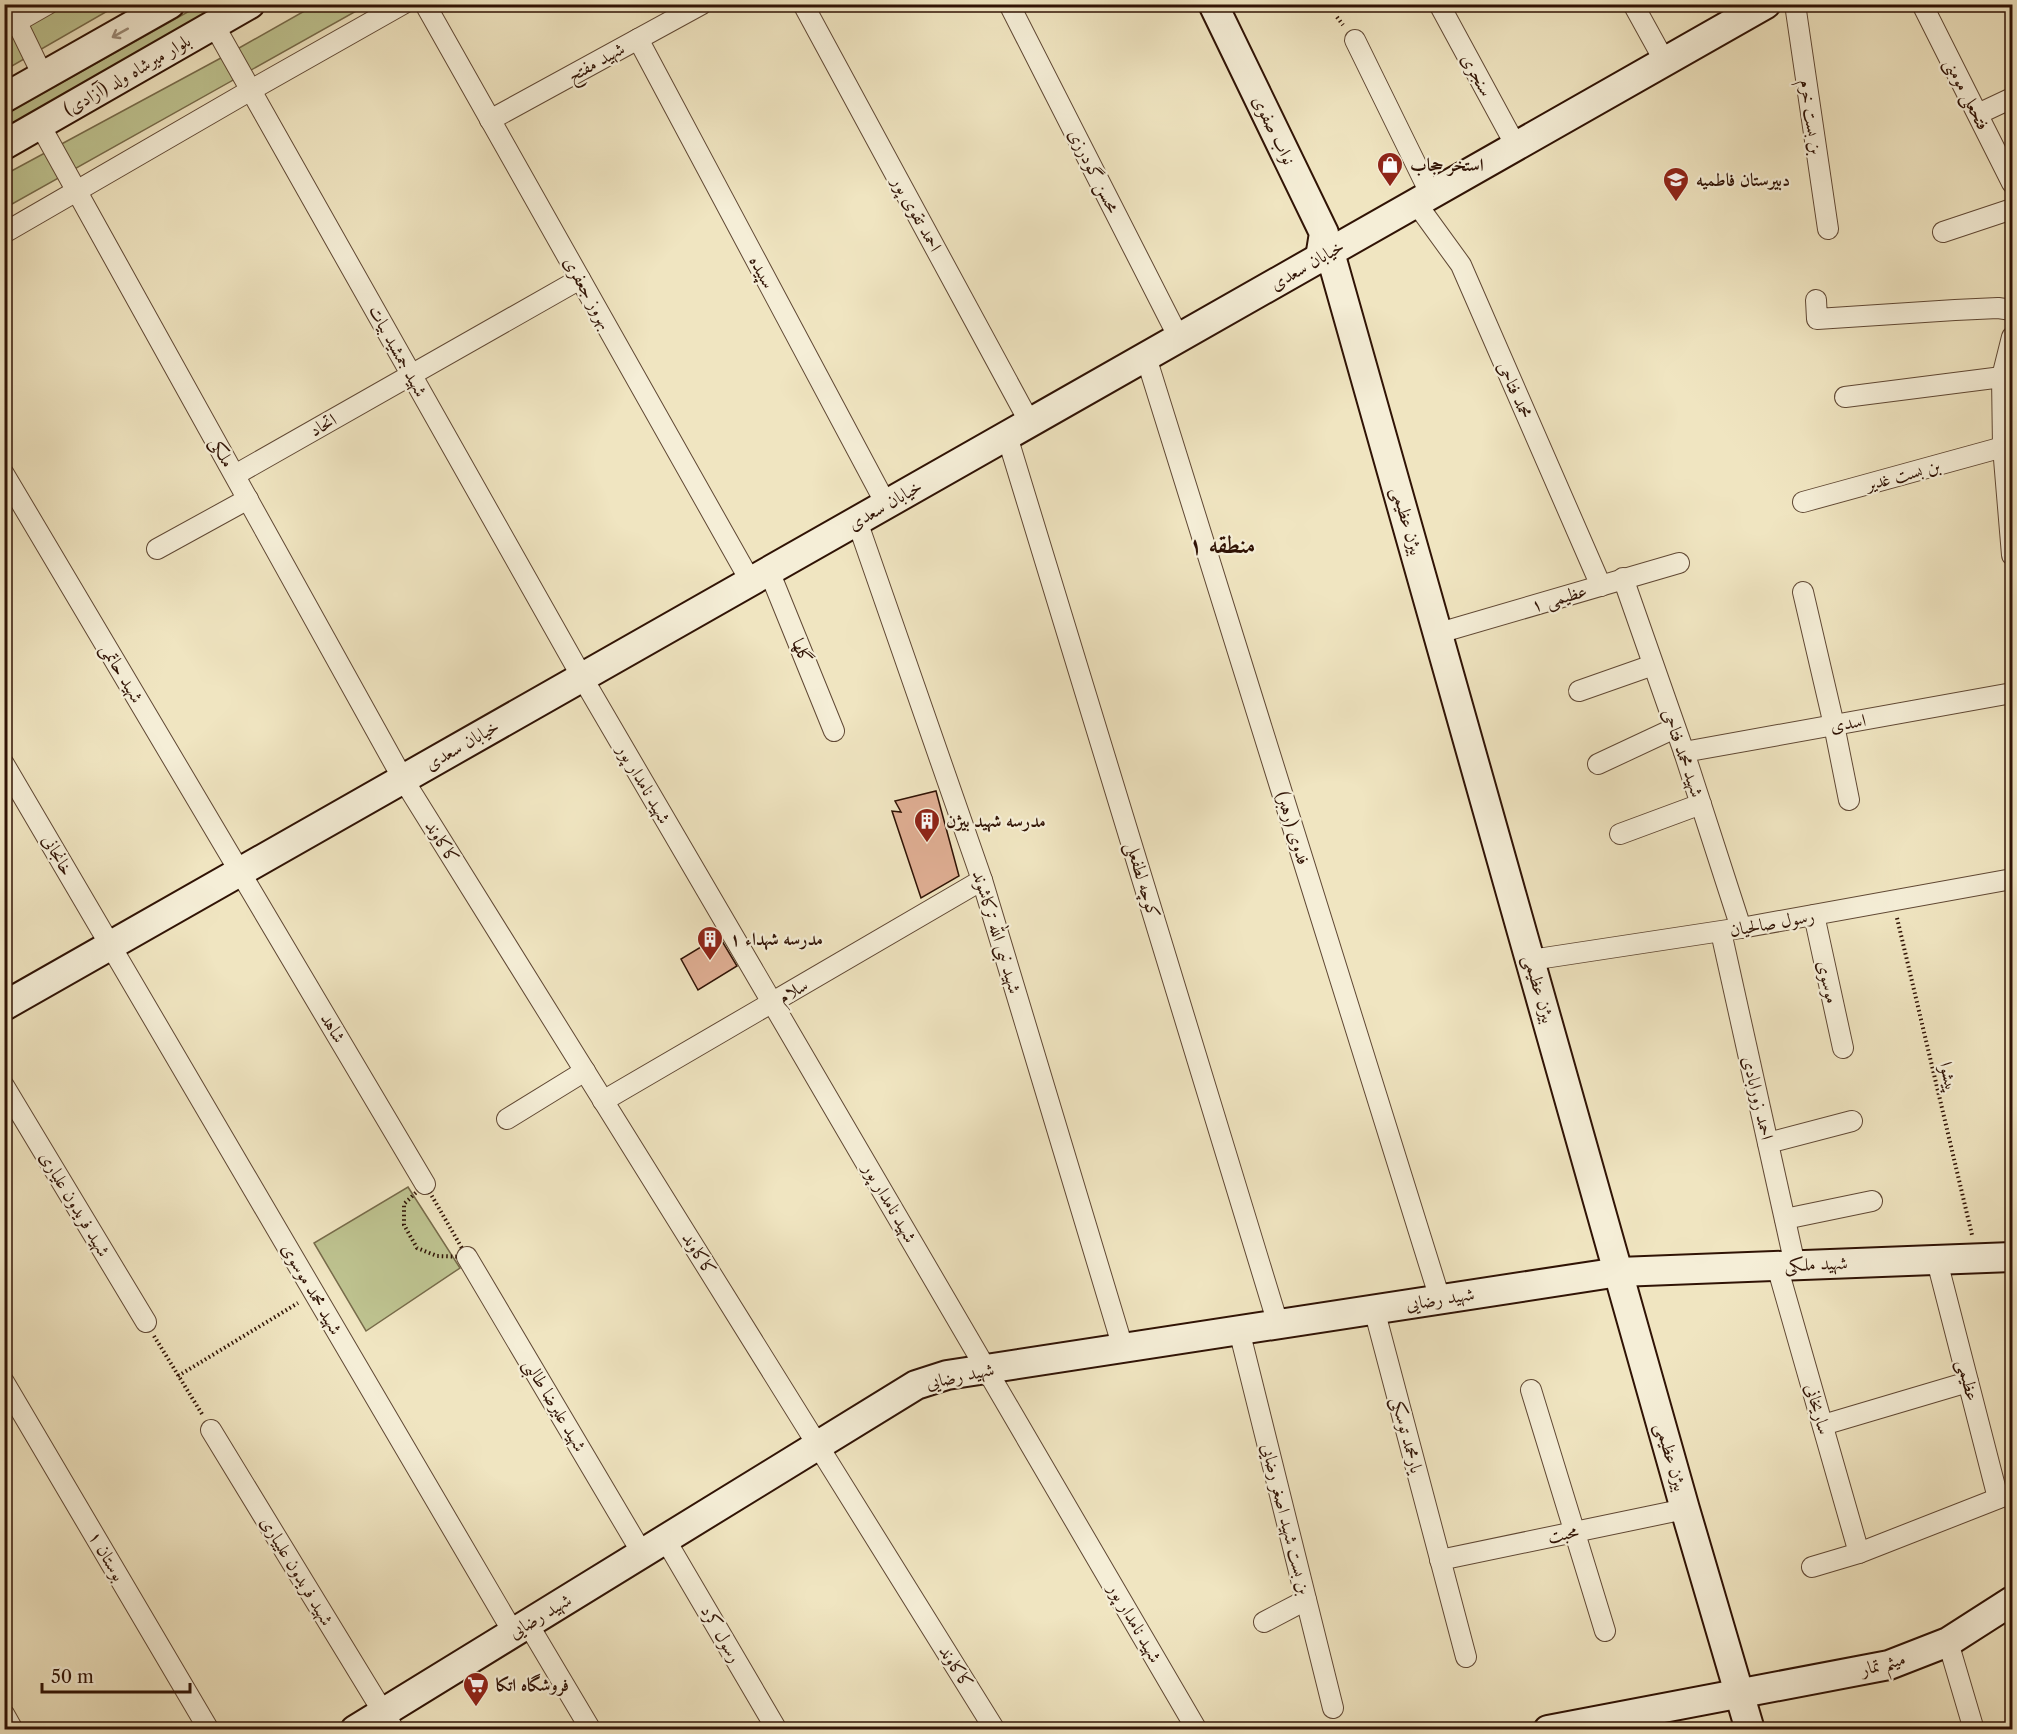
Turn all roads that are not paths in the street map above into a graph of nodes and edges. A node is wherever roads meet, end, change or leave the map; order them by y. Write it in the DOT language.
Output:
graph roads {
  1 [pos="8,4"];
  2 [pos="48,4"];
  3 [pos="171,4"];
  4 [pos="250,4"];
  5 [pos="403,4"];
  6 [pos="425,4"];
  7 [pos="702,4"];
  8 [pos="803,4"];
  9 [pos="1009,4"];
  10 [pos="1439,4"];
  11 [pos="1633,4"];
  12 [pos="1766,4"];
  13 [pos="1795,4"];
  14 [pos="1922,4"];
  15 [pos="1221,7"];
  16 [pos="667,13"];
  17 [pos="214,25"];
  18 [pos="10,26"];
  19 [pos="638,39"];
  20 [pos="1355,40"];
  21 [pos="1665,62"];
  22 [pos="44,76"];
  23 [pos="251,90"];
  24 [pos="4,98"];
  25 [pos="2013,98"];
  26 [pos="1978,114"];
  27 [pos="490,120"];
  28 [pos="40,125"];
  29 [pos="4,145"];
  30 [pos="1516,146"];
  31 [pos="2013,183"];
  32 [pos="77,192"];
  33 [pos="1423,199"];
  34 [pos="2013,209"];
  35 [pos="1828,229"];
  36 [pos="1943,232"];
  37 [pos="4,233"];
  38 [pos="1320,258"];
  39 [pos="580,279"];
  40 [pos="1816,300"];
  41 [pos="2013,310"];
  42 [pos="2013,337"];
  43 [pos="1179,338"];
  44 [pos="1146,357"];
  45 [pos="411,375"];
  46 [pos="2002,377"];
  47 [pos="1845,397"];
  48 [pos="1019,429"];
  49 [pos="2003,447"];
  50 [pos="4,474"];
  51 [pos="234,475"];
  52 [pos="248,499"];
  53 [pos="1803,502"];
  54 [pos="886,504"];
  55 [pos="857,521"];
  56 [pos="157,549"];
  57 [pos="2013,555"];
  58 [pos="1679,563"];
  59 [pos="760,576"];
  60 [pos="1623,578"];
  61 [pos="1601,586"];
  62 [pos="1803,592"];
  63 [pos="1439,633"];
  64 [pos="1653,665"];
  65 [pos="582,677"];
  66 [pos="1579,691"];
  67 [pos="2013,693"];
  68 [pos="1834,725"];
  69 [pos="1675,728"];
  70 [pos="834,731"];
  71 [pos="1684,752"];
  72 [pos="4,764"];
  73 [pos="1598,764"];
  74 [pos="403,779"];
  75 [pos="1849,800"];
  76 [pos="1701,804"];
  77 [pos="1620,834"];
  78 [pos="240,872"];
  79 [pos="2013,879"];
  80 [pos="982,880"];
  81 [pos="1814,915"];
  82 [pos="1741,928"];
  83 [pos="1721,932"];
  84 [pos="111,945"];
  85 [pos="1531,960"];
  86 [pos="772,1003"];
  87 [pos="4,1006"];
  88 [pos="1843,1048"];
  89 [pos="585,1071"];
  90 [pos="4,1086"];
  91 [pos="603,1101"];
  92 [pos="507,1119"];
  93 [pos="1852,1121"];
  94 [pos="1768,1143"];
  95 [pos="425,1184"];
  96 [pos="1872,1201"];
  97 [pos="1785,1218"];
  98 [pos="467,1257"];
  99 [pos="2013,1257"];
  100 [pos="1938,1261"];
  101 [pos="1786,1266"];
  102 [pos="1619,1272"];
  103 [pos="1440,1299"];
  104 [pos="1374,1309"];
  105 [pos="146,1322"];
  106 [pos="1278,1324"];
  107 [pos="1239,1330"];
  108 [pos="1123,1348"];
  109 [pos="987,1369"];
  110 [pos="4,1382"];
  111 [pos="1968,1382"];
  112 [pos="1531,1390"];
  113 [pos="1823,1425"];
  114 [pos="211,1430"];
  115 [pos="818,1445"];
  116 [pos="2005,1495"];
  117 [pos="1685,1509"];
  118 [pos="1575,1532"];
  119 [pos="653,1546"];
  120 [pos="1859,1553"];
  121 [pos="1440,1560"];
  122 [pos="1812,1567"];
  123 [pos="1306,1600"];
  124 [pos="2013,1601"];
  125 [pos="1264,1622"];
  126 [pos="520,1628"];
  127 [pos="1605,1631"];
  128 [pos="1948,1642"];
  129 [pos="1466,1657"];
  130 [pos="1741,1694"];
  131 [pos="1333,1708"];
  132 [pos="4,1714"];
  133 [pos="389,1721"];
  134 [pos="1584,1726"];
  135 [pos="14,1730"];
  136 [pos="209,1730"];
  137 [pos="356,1730"];
  138 [pos="591,1730"];
  139 [pos="777,1730"];
  140 [pos="995,1730"];
  141 [pos="1197,1730"];
  142 [pos="1548,1730"];
  143 [pos="1750,1730"];
  144 [pos="1974,1730"];
  1 -- 18 [label="street"];
  2 -- 18 [label="street"];
  3 -- 22 [label="main road, one-way"];
  4 -- 17 [label="main road, بلوار میرشاه ولد (آزادی)"];
  5 -- 23 [label="street"];
  6 -- 27 [label="street, بهروز جعفری"];
  7 -- 16 [label="street, شهید مفتح"];
  8 -- 48 [label="street, احمد تقوی پور"];
  9 -- 43 [label="street, محسن گودرزی"];
  10 -- 30 [label="street, سنجری"];
  11 -- 21 [label="street"];
  12 -- 21 [label="main road, خیابان سعدی"];
  13 -- 35 [label="street, بن بست خرم"];
  14 -- 26 [label="street, فتحعلی مومنی"];
  15 -- 38 [label="main road, نواب صفوی"];
  16 -- 19 [label="street, شهید مفتح"];
  17 -- 23 [label="street, شهید جمشید بیات"];
  17 -- 28 [label="main road, بلوار میرشاه ولد (آزادی)"];
  18 -- 22 [label="street"];
  19 -- 27 [label="street, شهید مفتح"];
  19 -- 54 [label="street, سپیده"];
  20 -- 33 [label="street, محمد فتاحی"];
  21 -- 30 [label="main road, خیابان سعدی"];
  22 -- 24 [label="main road"];
  23 -- 32 [label="street"];
  23 -- 45 [label="street, شهید جمشید بیات"];
  25 -- 26 [label="street"];
  26 -- 31 [label="street, فتحعلی مومنی"];
  27 -- 39 [label="street, بهروز جعفری"];
  28 -- 29 [label="main road, بلوار میرشاه ولد (آزادی)"];
  28 -- 32 [label="street, ملکی"];
  30 -- 33 [label="main road, خیابان سعدی"];
  32 -- 37 [label="street"];
  32 -- 51 [label="street, ملکی"];
  33 -- 38 [label="main road, خیابان سعدی"];
  33 -- 61 [label="street, محمد فتاحی"];
  34 -- 36 [label="street"];
  38 -- 43 [label="main road, خیابان سعدی"];
  38 -- 63 [label="main road, بیژن عظیمی"];
  39 -- 45 [label="street, اتحاد"];
  39 -- 59 [label="street, بهروز جعفری"];
  40 -- 41 [label="street"];
  42 -- 46 [label="street"];
  43 -- 44 [label="main road, خیابان سعدی"];
  44 -- 48 [label="main road, خیابان سعدی"];
  44 -- 103 [label="street, فدوی (رهبر)"];
  45 -- 51 [label="street, اتحاد"];
  45 -- 65 [label="street, شهید جمشید بیات"];
  46 -- 47 [label="street"];
  46 -- 49 [label="street"];
  48 -- 54 [label="main road, خیابان سعدی"];
  48 -- 106 [label="street, کوچه لطفعلی"];
  49 -- 53 [label="street, بن بست غدیر"];
  49 -- 57 [label="street"];
  50 -- 78 [label="street, شهید حاتمی"];
  51 -- 52 [label="street, ملکی"];
  52 -- 56 [label="street"];
  52 -- 74 [label="street, ملکی"];
  54 -- 55 [label="main road, خیابان سعدی"];
  55 -- 59 [label="main road, خیابان سعدی"];
  55 -- 80 [label="street, شهید نبی الله ترکاشوند"];
  58 -- 60 [label="street, عظیمی ۱"];
  59 -- 65 [label="main road, خیابان سعدی"];
  59 -- 70 [label="street, گلها"];
  60 -- 61 [label="street, عظیمی ۱"];
  60 -- 64 [label="street, شهید محمد فتاحی"];
  61 -- 63 [label="street, عظیمی ۱"];
  62 -- 68 [label="street"];
  63 -- 85 [label="main road, بیژن عظیمی"];
  64 -- 66 [label="street"];
  64 -- 69 [label="street, شهید محمد فتاحی"];
  65 -- 74 [label="main road, خیابان سعدی"];
  65 -- 86 [label="street, شهید نامدار پور"];
  67 -- 68 [label="street, اسدی"];
  68 -- 71 [label="street, اسدی"];
  68 -- 75 [label="street"];
  69 -- 71 [label="street, شهید محمد فتاحی"];
  69 -- 73 [label="street"];
  71 -- 76 [label="street, شهید محمد فتاحی"];
  72 -- 84 [label="street, خانجانی"];
  74 -- 78 [label="main road, خیابان سعدی"];
  74 -- 89 [label="street, کاکاوند"];
  76 -- 77 [label="street"];
  76 -- 82 [label="street, شهید محمد فتاحی"];
  78 -- 84 [label="main road, خیابان سعدی"];
  78 -- 95 [label="street, شاهد"];
  79 -- 81 [label="street, رسول صالحیان"];
  80 -- 86 [label="street, سلام"];
  80 -- 108 [label="street, شهید نبی الله ترکاشوند"];
  81 -- 82 [label="street, رسول صالحیان"];
  81 -- 88 [label="street, موسوی"];
  82 -- 83 [label="street, رسول صالحیان"];
  83 -- 85 [label="street, رسول صالحیان"];
  83 -- 94 [label="street, احمد زورابادی"];
  84 -- 87 [label="main road, خیابان سعدی"];
  84 -- 126 [label="street, شهید محمد موسوی"];
  85 -- 102 [label="main road, بیژن عظیمی"];
  86 -- 91 [label="street, سلام"];
  86 -- 109 [label="street, شهید نامدار پور"];
  89 -- 91 [label="street, کاکاوند"];
  89 -- 92 [label="street"];
  90 -- 105 [label="street, شهید فریدون علیاری"];
  91 -- 115 [label="street, کاکاوند"];
  93 -- 94 [label="street"];
  94 -- 97 [label="street, احمد زورابادی"];
  96 -- 97 [label="street"];
  97 -- 101 [label="street, احمد زورابادی"];
  98 -- 119 [label="street, شهید علیرضا طالبی"];
  99 -- 100 [label="main road, شهید ملکی"];
  100 -- 101 [label="main road, شهید ملکی"];
  100 -- 111 [label="street, عظیمی"];
  101 -- 102 [label="main road, شهید ملکی"];
  101 -- 113 [label="street, ساریخانی"];
  102 -- 103 [label="main road, شهید رضایی"];
  102 -- 117 [label="main road, بیژن عظیمی"];
  103 -- 104 [label="main road, شهید رضایی"];
  104 -- 106 [label="main road, شهید رضایی"];
  104 -- 121 [label="street, یارمحمد توسکی"];
  106 -- 107 [label="main road, شهید رضایی"];
  107 -- 108 [label="main road, شهید رضایی"];
  107 -- 123 [label="street, بن بست شهید اصغر رضایی"];
  108 -- 109 [label="main road, شهید رضایی"];
  109 -- 115 [label="main road, شهید رضایی"];
  109 -- 141 [label="street, شهید نامدار پور"];
  110 -- 136 [label="street, بوستان ۱"];
  111 -- 113 [label="street"];
  111 -- 116 [label="street, عظیمی"];
  112 -- 118 [label="street"];
  113 -- 120 [label="street, ساریخانی"];
  114 -- 133 [label="street, شهید فریدون علییاری"];
  115 -- 119 [label="main road, شهید رضایی"];
  115 -- 140 [label="street, کاکاوند"];
  116 -- 120 [label="street"];
  117 -- 118 [label="street, محبت"];
  117 -- 130 [label="main road, بیژن عظیمی"];
  118 -- 121 [label="street, محبت"];
  118 -- 127 [label="street"];
  119 -- 126 [label="main road, شهید رضایی"];
  119 -- 139 [label="street, رسول کرد"];
  120 -- 122 [label="street"];
  121 -- 129 [label="street, یارمحمد توسکی"];
  123 -- 125 [label="street"];
  123 -- 131 [label="street, بن بست شهید اصغر رضایی"];
  124 -- 128 [label="main road, میثم تمار"];
  126 -- 133 [label="main road, شهید رضایی"];
  126 -- 138 [label="street, شهید محمد موسوی"];
  128 -- 130 [label="main road, میثم تمار"];
  128 -- 144 [label="street"];
  130 -- 134 [label="main road, میثم تمار"];
  130 -- 143 [label="main road, بیژن عظیمی"];
  132 -- 135 [label="street"];
  133 -- 137 [label="main road, شهید رضایی"];
  134 -- 142 [label="main road, میثم تمار"];
}
